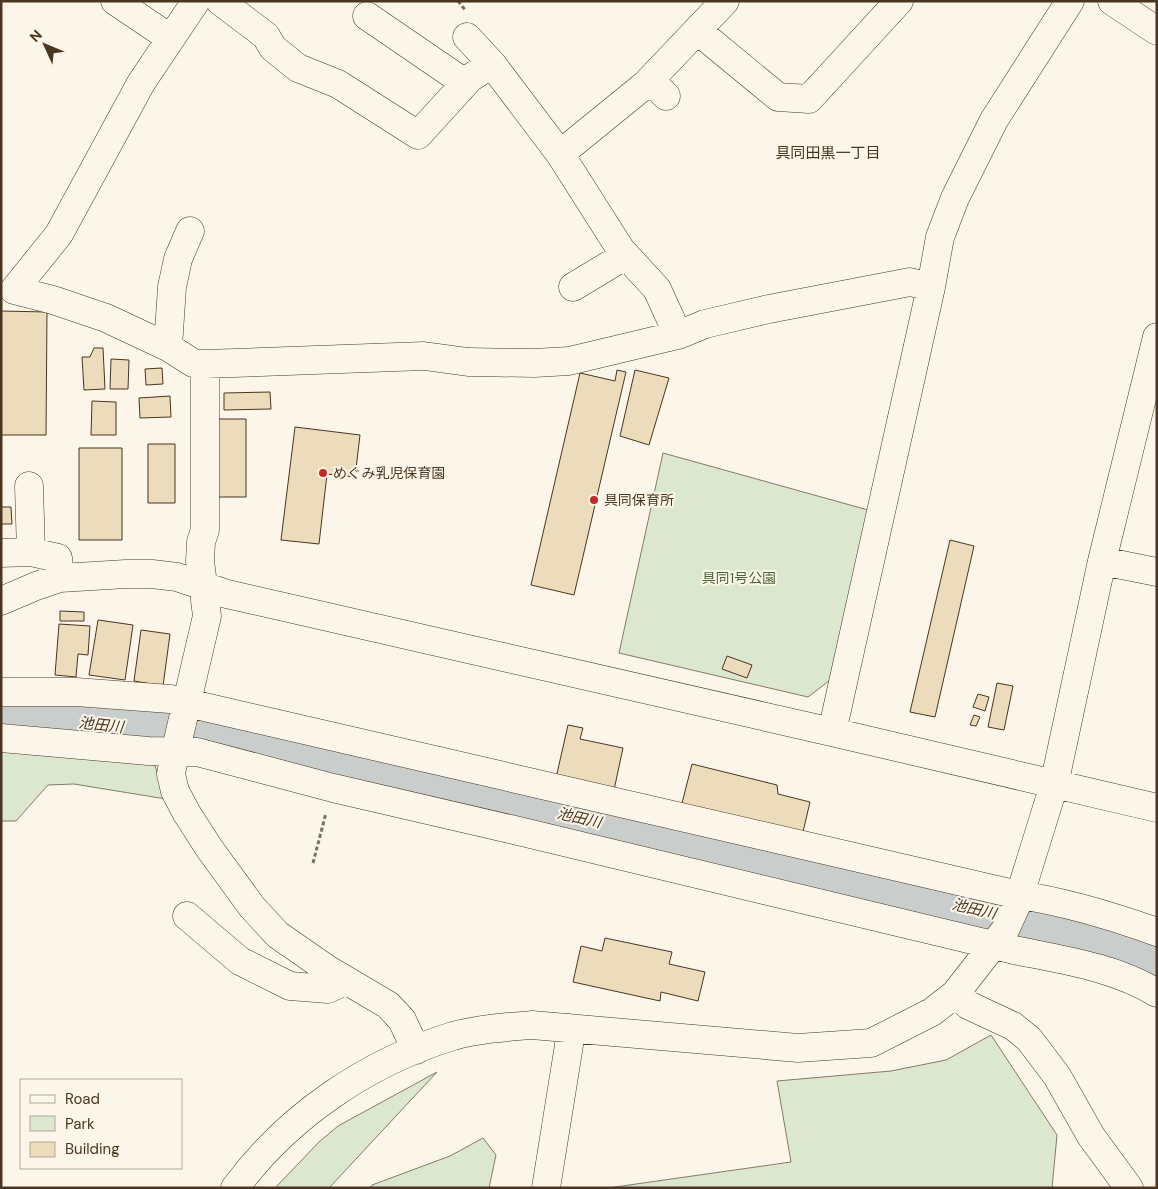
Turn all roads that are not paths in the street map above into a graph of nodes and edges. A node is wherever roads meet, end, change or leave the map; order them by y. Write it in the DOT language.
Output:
graph roads {
  1 [pos="115,1"];
  2 [pos="196,1"];
  3 [pos="220,1"];
  4 [pos="726,1"];
  5 [pos="899,1"];
  6 [pos="1070,1"];
  7 [pos="1112,1"];
  8 [pos="367,16"];
  9 [pos="698,31"];
  10 [pos="1157,32"];
  11 [pos="467,37"];
  12 [pos="170,38"];
  13 [pos="492,64"];
  14 [pos="465,83"];
  15 [pos="560,154"];
  16 [pos="190,231"];
  17 [pos="626,255"];
  18 [pos="572,287"];
  19 [pos="931,287"];
  20 [pos="8,290"];
  21 [pos="678,335"];
  22 [pos="1157,337"];
  23 [pos="168,347"];
  24 [pos="205,364"];
  25 [pos="29,486"];
  26 [pos="32,552"];
  27 [pos="1,553"];
  28 [pos="1102,561"];
  29 [pos="1157,572"];
  30 [pos="60,578"];
  31 [pos="202,586"];
  32 [pos="1,601"];
  33 [pos="1,692"];
  34 [pos="187,704"];
  35 [pos="832,732"];
  36 [pos="1,738"];
  37 [pos="175,752"];
  38 [pos="1054,785"];
  39 [pos="1157,808"];
  40 [pos="1018,899"];
  41 [pos="187,916"];
  42 [pos="1157,932"];
  43 [pos="1000,937"];
  44 [pos="345,981"];
  45 [pos="956,994"];
  46 [pos="1157,994"];
  47 [pos="569,1028"];
  48 [pos="416,1050"];
  49 [pos="235,1188"];
  50 [pos="546,1188"];
  51 [pos="1129,1188"];
  1 -- 12 [label="street"];
  2 -- 12 [label="street"];
  3 -- 14 [label="street"];
  4 -- 9 [label="street"];
  5 -- 9 [label="street"];
  6 -- 19 [label="street"];
  7 -- 10 [label="street"];
  8 -- 14 [label="street"];
  9 -- 15 [label="street"];
  11 -- 13 [label="street"];
  12 -- 20 [label="street"];
  13 -- 14 [label="street"];
  13 -- 15 [label="street"];
  15 -- 17 [label="street"];
  16 -- 23 [label="street"];
  17 -- 18 [label="street"];
  17 -- 21 [label="street"];
  19 -- 21 [label="street"];
  19 -- 35 [label="street"];
  20 -- 23 [label="street"];
  21 -- 24 [label="street"];
  22 -- 28 [label="street"];
  23 -- 24 [label="street"];
  24 -- 31 [label="street"];
  25 -- 26 [label="street"];
  26 -- 27 [label="street"];
  26 -- 30 [label="street"];
  28 -- 29 [label="street"];
  28 -- 38 [label="street"];
  30 -- 31 [label="street"];
  30 -- 32 [label="street"];
  31 -- 34 [label="street"];
  31 -- 35 [label="street"];
  33 -- 34 [label="street"];
  34 -- 37 [label="street"];
  34 -- 40 [label="street"];
  35 -- 38 [label="street"];
  36 -- 37 [label="street"];
  37 -- 43 [label="street"];
  37 -- 44 [label="street"];
  38 -- 39 [label="street"];
  38 -- 40 [label="street"];
  40 -- 42 [label="street"];
  40 -- 43 [label="street"];
  41 -- 44 [label="street"];
  43 -- 45 [label="street"];
  43 -- 46 [label="street"];
  44 -- 48 [label="street"];
  45 -- 47 [label="street"];
  45 -- 51 [label="street"];
  47 -- 48 [label="street"];
  47 -- 50 [label="street"];
  48 -- 49 [label="street"];
}
